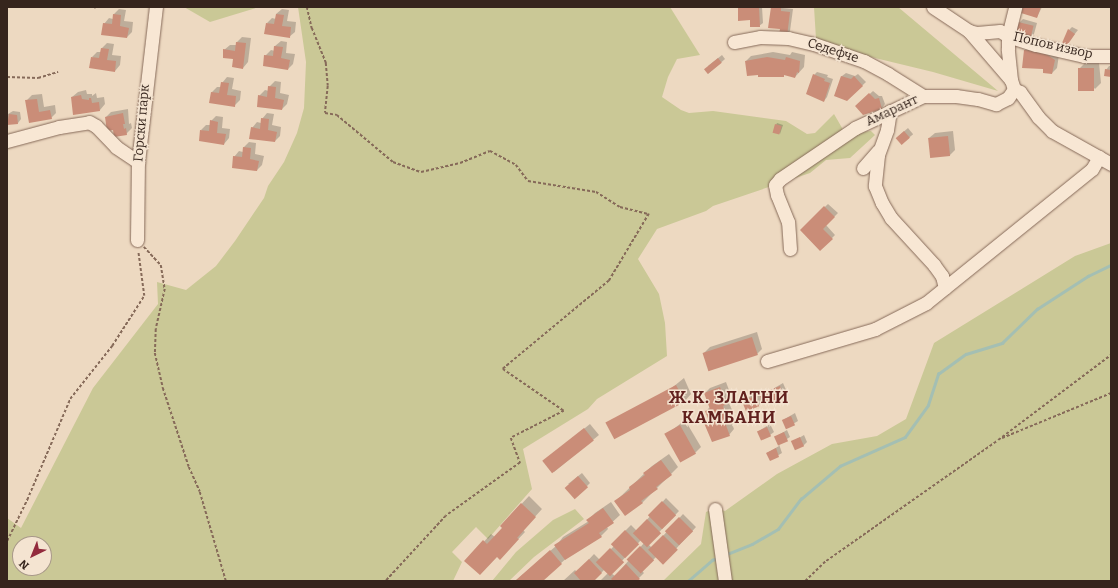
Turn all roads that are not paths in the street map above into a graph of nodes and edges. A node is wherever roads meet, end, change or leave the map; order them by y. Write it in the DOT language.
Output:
graph roads {
  1 [pos="156,7"];
  2 [pos="933,7"];
  3 [pos="1015,7"];
  4 [pos="969,31"];
  5 [pos="1008,36"];
  6 [pos="734,42"];
  7 [pos="1111,56"];
  8 [pos="1012,85"];
  9 [pos="923,96"];
  10 [pos="890,111"];
  11 [pos="7,141"];
  12 [pos="880,150"];
  13 [pos="1099,157"];
  14 [pos="138,162"];
  15 [pos="1111,164"];
  16 [pos="863,168"];
  17 [pos="137,240"];
  18 [pos="790,249"];
  19 [pos="945,288"];
  20 [pos="766,361"];
  21 [pos="715,508"];
  22 [pos="725,581"];
  1 -- 14 [label="street, Горски парк"];
  2 -- 4 [label="street"];
  3 -- 5 [label="street"];
  4 -- 5 [label="street, Попов извор"];
  4 -- 8 [label="street"];
  5 -- 7 [label="street, Попов извор"];
  5 -- 8 [label="street"];
  6 -- 9 [label="street, Седефче"];
  8 -- 9 [label="street, Амарант"];
  8 -- 13 [label="street"];
  9 -- 10 [label="street, Амарант"];
  10 -- 12 [label="street"];
  10 -- 18 [label="street, Амарант"];
  11 -- 14 [label="street"];
  12 -- 16 [label="street"];
  12 -- 19 [label="street"];
  13 -- 15 [label="street"];
  13 -- 19 [label="street"];
  14 -- 17 [label="street, Горски парк"];
  19 -- 20 [label="street"];
  21 -- 22 [label="street"];
}
